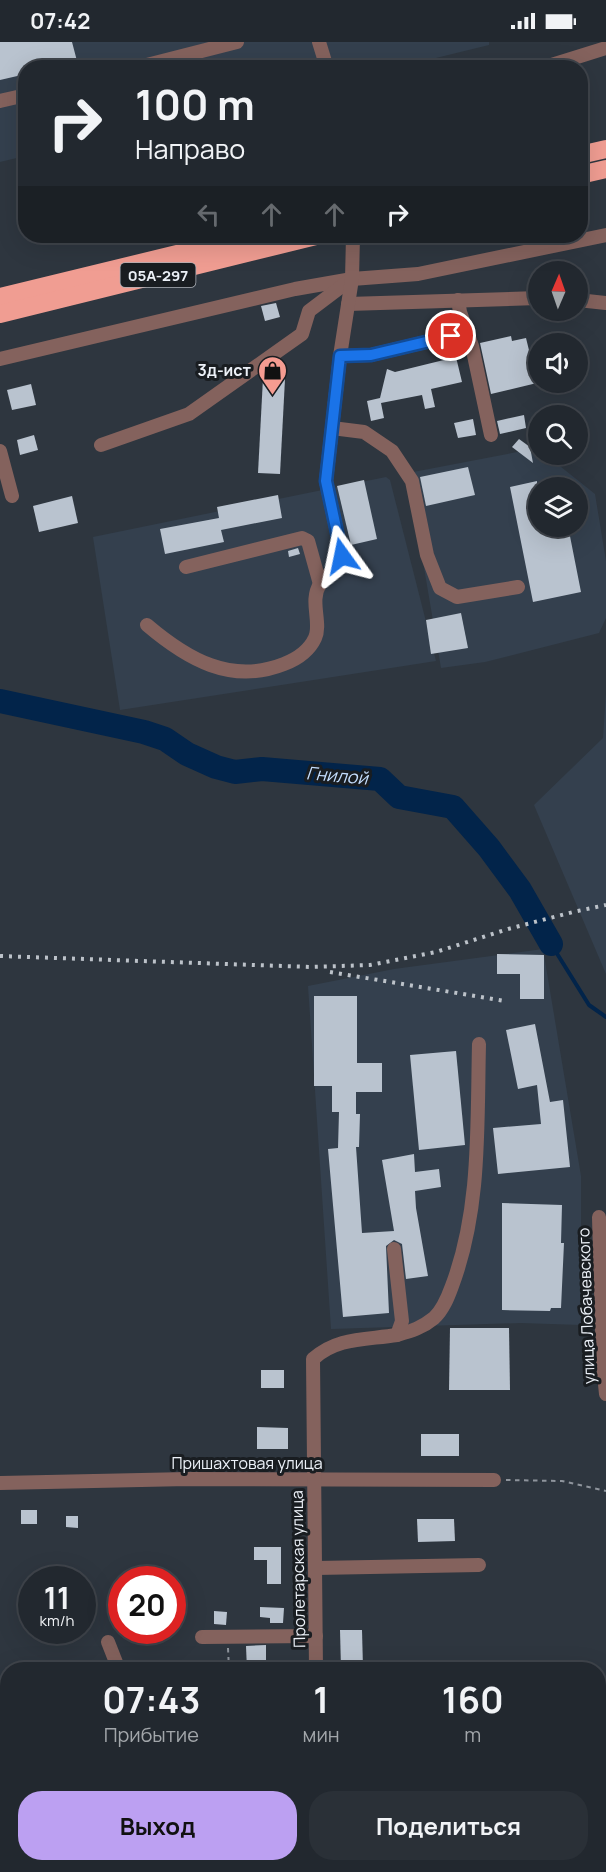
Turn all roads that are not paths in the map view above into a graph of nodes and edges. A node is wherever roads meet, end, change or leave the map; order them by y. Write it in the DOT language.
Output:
graph roads {
  1 [pos="237,42"];
  2 [pos="319,42"];
  3 [pos="606,48"];
  4 [pos="166,60"];
  5 [pos="325,60"];
  6 [pos="568,60"];
  7 [pos="18,97"];
  8 [pos="0,101"];
  9 [pos="606,149"];
  10 [pos="588,153"];
  11 [pos="606,169"];
  12 [pos="588,173"];
  13 [pos="606,235"];
  14 [pos="588,239"];
  15 [pos="176,243"];
  16 [pos="222,243"];
  17 [pos="288,243"];
  18 [pos="353,243"];
  19 [pos="567,243"];
  20 [pos="150,260"];
  21 [pos="352,279"];
  22 [pos="0,297"];
  23 [pos="528,298"];
  24 [pos="458,300"];
  25 [pos="588,301"];
  26 [pos="606,303"];
  27 [pos="348,304"];
  28 [pos="0,314"];
  29 [pos="451,336"];
  30 [pos="340,356"];
  31 [pos="0,359"];
  32 [pos="332,428"];
  33 [pos="491,435"];
  34 [pos="100,445"];
  35 [pos="0,451"];
  36 [pos="12,496"];
  37 [pos="186,567"];
  38 [pos="320,584"];
  39 [pos="518,587"];
  40 [pos="147,625"];
  41 [pos="479,1044"];
  42 [pos="598,1217"];
  43 [pos="394,1250"];
  44 [pos="397,1335"];
  45 [pos="606,1394"];
  46 [pos="313,1480"];
  47 [pos="494,1480"];
  48 [pos="0,1483"];
  49 [pos="479,1565"];
  50 [pos="316,1568"];
  51 [pos="316,1636"];
  52 [pos="202,1637"];
  53 [pos="109,1644"];
  54 [pos="116,1662"];
  55 [pos="316,1662"];
  1 -- 4 [label="street"];
  2 -- 5 [label="street"];
  3 -- 6 [label="street"];
  7 -- 8 [label="street"];
  9 -- 10 [label="highway"];
  11 -- 12 [label="highway"];
  13 -- 14 [label="street"];
  15 -- 20 [label="highway"];
  16 -- 20 [label="highway, 05А-297"];
  17 -- 28 [label="highway, 05А-297"];
  18 -- 21 [label="street"];
  19 -- 21 [label="street"];
  20 -- 22 [label="highway, 05А-297"];
  21 -- 27 [label="street"];
  21 -- 31 [label="street"];
  21 -- 34 [label="street"];
  23 -- 24 [label="street"];
  24 -- 27 [label="street"];
  24 -- 33 [label="street"];
  25 -- 26 [label="street"];
  27 -- 30 [label="street"];
  29 -- 30 [label="street"];
  30 -- 32 [label="street"];
  32 -- 38 [label="street"];
  32 -- 39 [label="street"];
  35 -- 36 [label="street"];
  37 -- 38 [label="street"];
  38 -- 40 [label="street"];
  41 -- 44 [label="street"];
  42 -- 45 [label="street, улица Лобачевского"];
  43 -- 44 [label="street"];
  44 -- 46 [label="street, Пролетарская улица"];
  46 -- 47 [label="street, Пришахтовая улица"];
  46 -- 48 [label="street, Пришахтовая улица"];
  46 -- 50 [label="street, Пролетарская улица"];
  49 -- 50 [label="street"];
  50 -- 51 [label="street, Пролетарская улица"];
  51 -- 52 [label="street"];
  51 -- 55 [label="street, Пролетарская улица"];
  53 -- 54 [label="street"];
}
